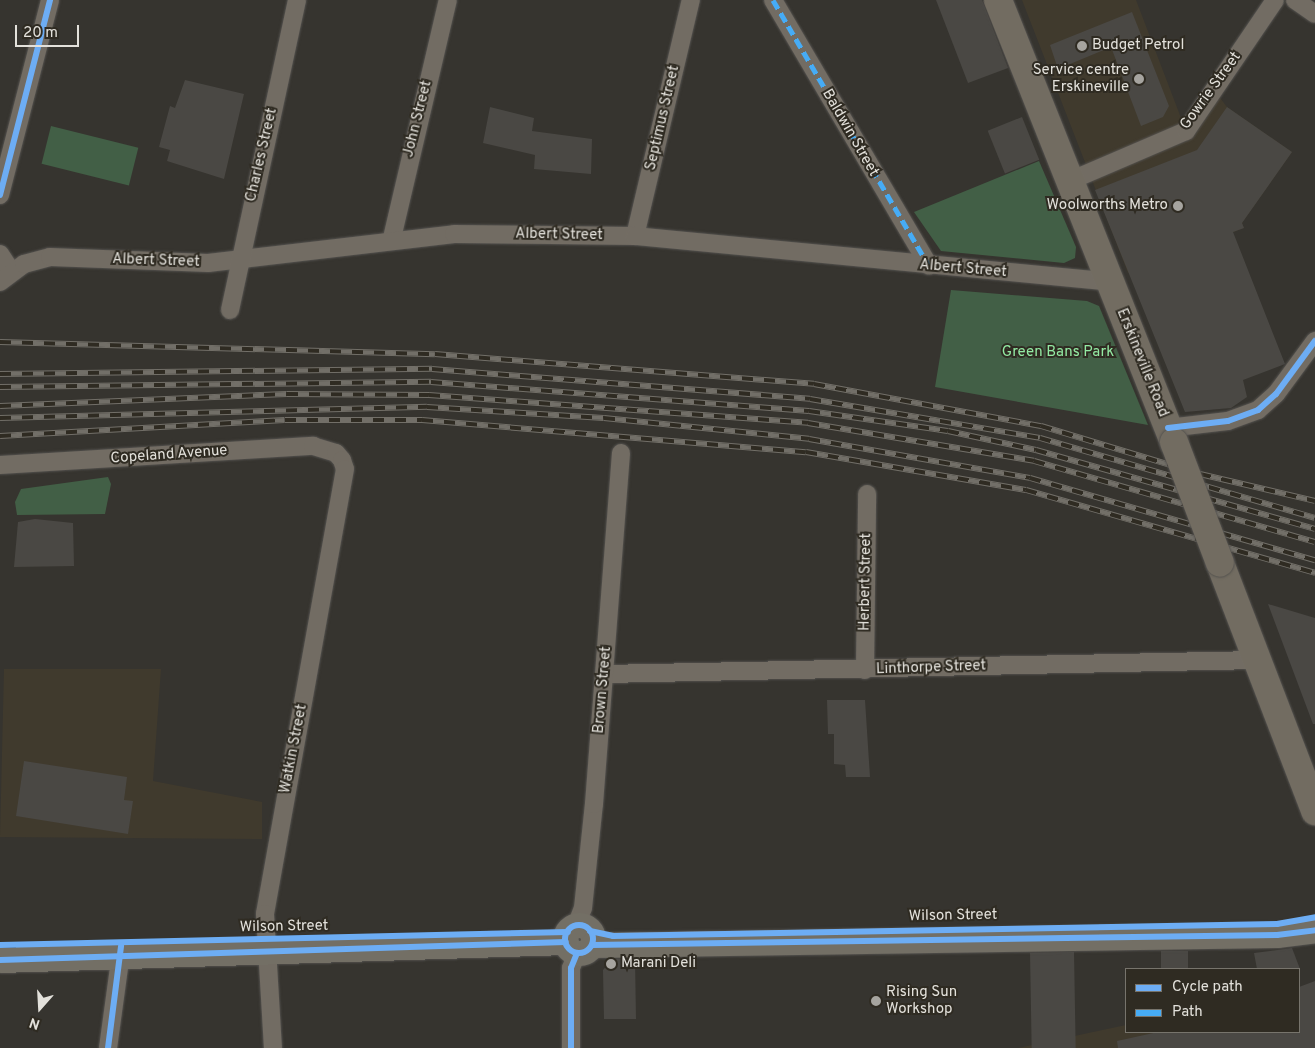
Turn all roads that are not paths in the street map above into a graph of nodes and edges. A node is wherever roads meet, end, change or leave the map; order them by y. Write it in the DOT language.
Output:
graph roads {
  1 [pos="50,0"];
  2 [pos="297,0"];
  3 [pos="448,0"];
  4 [pos="691,0"];
  5 [pos="773,0"];
  6 [pos="998,0"];
  7 [pos="1274,0"];
  8 [pos="1295,0"];
  9 [pos="1315,14"];
  10 [pos="1072,180"];
  11 [pos="0,195"];
  12 [pos="635,236"];
  13 [pos="392,238"];
  14 [pos="0,254"];
  15 [pos="238,257"];
  16 [pos="929,266"];
  17 [pos="6,277"];
  18 [pos="1110,282"];
  19 [pos="230,310"];
  20 [pos="1315,341"];
  21 [pos="1171,435"];
  22 [pos="336,453"];
  23 [pos="621,453"];
  24 [pos="0,465"];
  25 [pos="867,494"];
  26 [pos="1258,660"];
  27 [pos="865,670"];
  28 [pos="604,674"];
  29 [pos="1315,811"];
  30 [pos="1315,930"];
  31 [pos="578,941"];
  32 [pos="266,950"];
  33 [pos="120,953"];
  34 [pos="0,960"];
  35 [pos="108,1048"];
  36 [pos="273,1048"];
  37 [pos="571,1048"];
  1 -- 11 [label="street"];
  2 -- 15 [label="street, Charles Street"];
  3 -- 13 [label="street, John Street"];
  4 -- 12 [label="street, Septimus Street"];
  5 -- 16 [label="street, Baldwin Street"];
  6 -- 10 [label="main road, Erskineville Road"];
  7 -- 10 [label="street, Gowrie Street"];
  8 -- 9 [label="street"];
  10 -- 18 [label="main road, Erskineville Road"];
  12 -- 13 [label="street, Albert Street"];
  12 -- 16 [label="street, Albert Street"];
  13 -- 15 [label="street, Albert Street"];
  14 -- 17 [label="street"];
  15 -- 17 [label="street, Albert Street"];
  15 -- 19 [label="street, Charles Street"];
  16 -- 18 [label="street, Albert Street"];
  18 -- 21 [label="main road, Erskineville Road"];
  20 -- 21 [label="street"];
  21 -- 26 [label="main road, Erskineville Road, bridge"];
  22 -- 24 [label="street, Copeland Avenue"];
  22 -- 32 [label="street, Watkin Street"];
  23 -- 28 [label="street, Brown Street"];
  25 -- 27 [label="street, Herbert Street"];
  26 -- 27 [label="street, Linthorpe Street"];
  26 -- 29 [label="main road, Erskineville Road"];
  27 -- 28 [label="street, Linthorpe Street"];
  28 -- 31 [label="street, Brown Street"];
  30 -- 31 [label="street, Wilson Street"];
  31 -- 32 [label="street, Wilson Street"];
  31 -- 37 [label="street, Brown Street"];
  32 -- 33 [label="street, Wilson Street"];
  32 -- 36 [label="street, Watkin Street"];
  33 -- 34 [label="street, Wilson Street"];
  33 -- 35 [label="street"];
}
